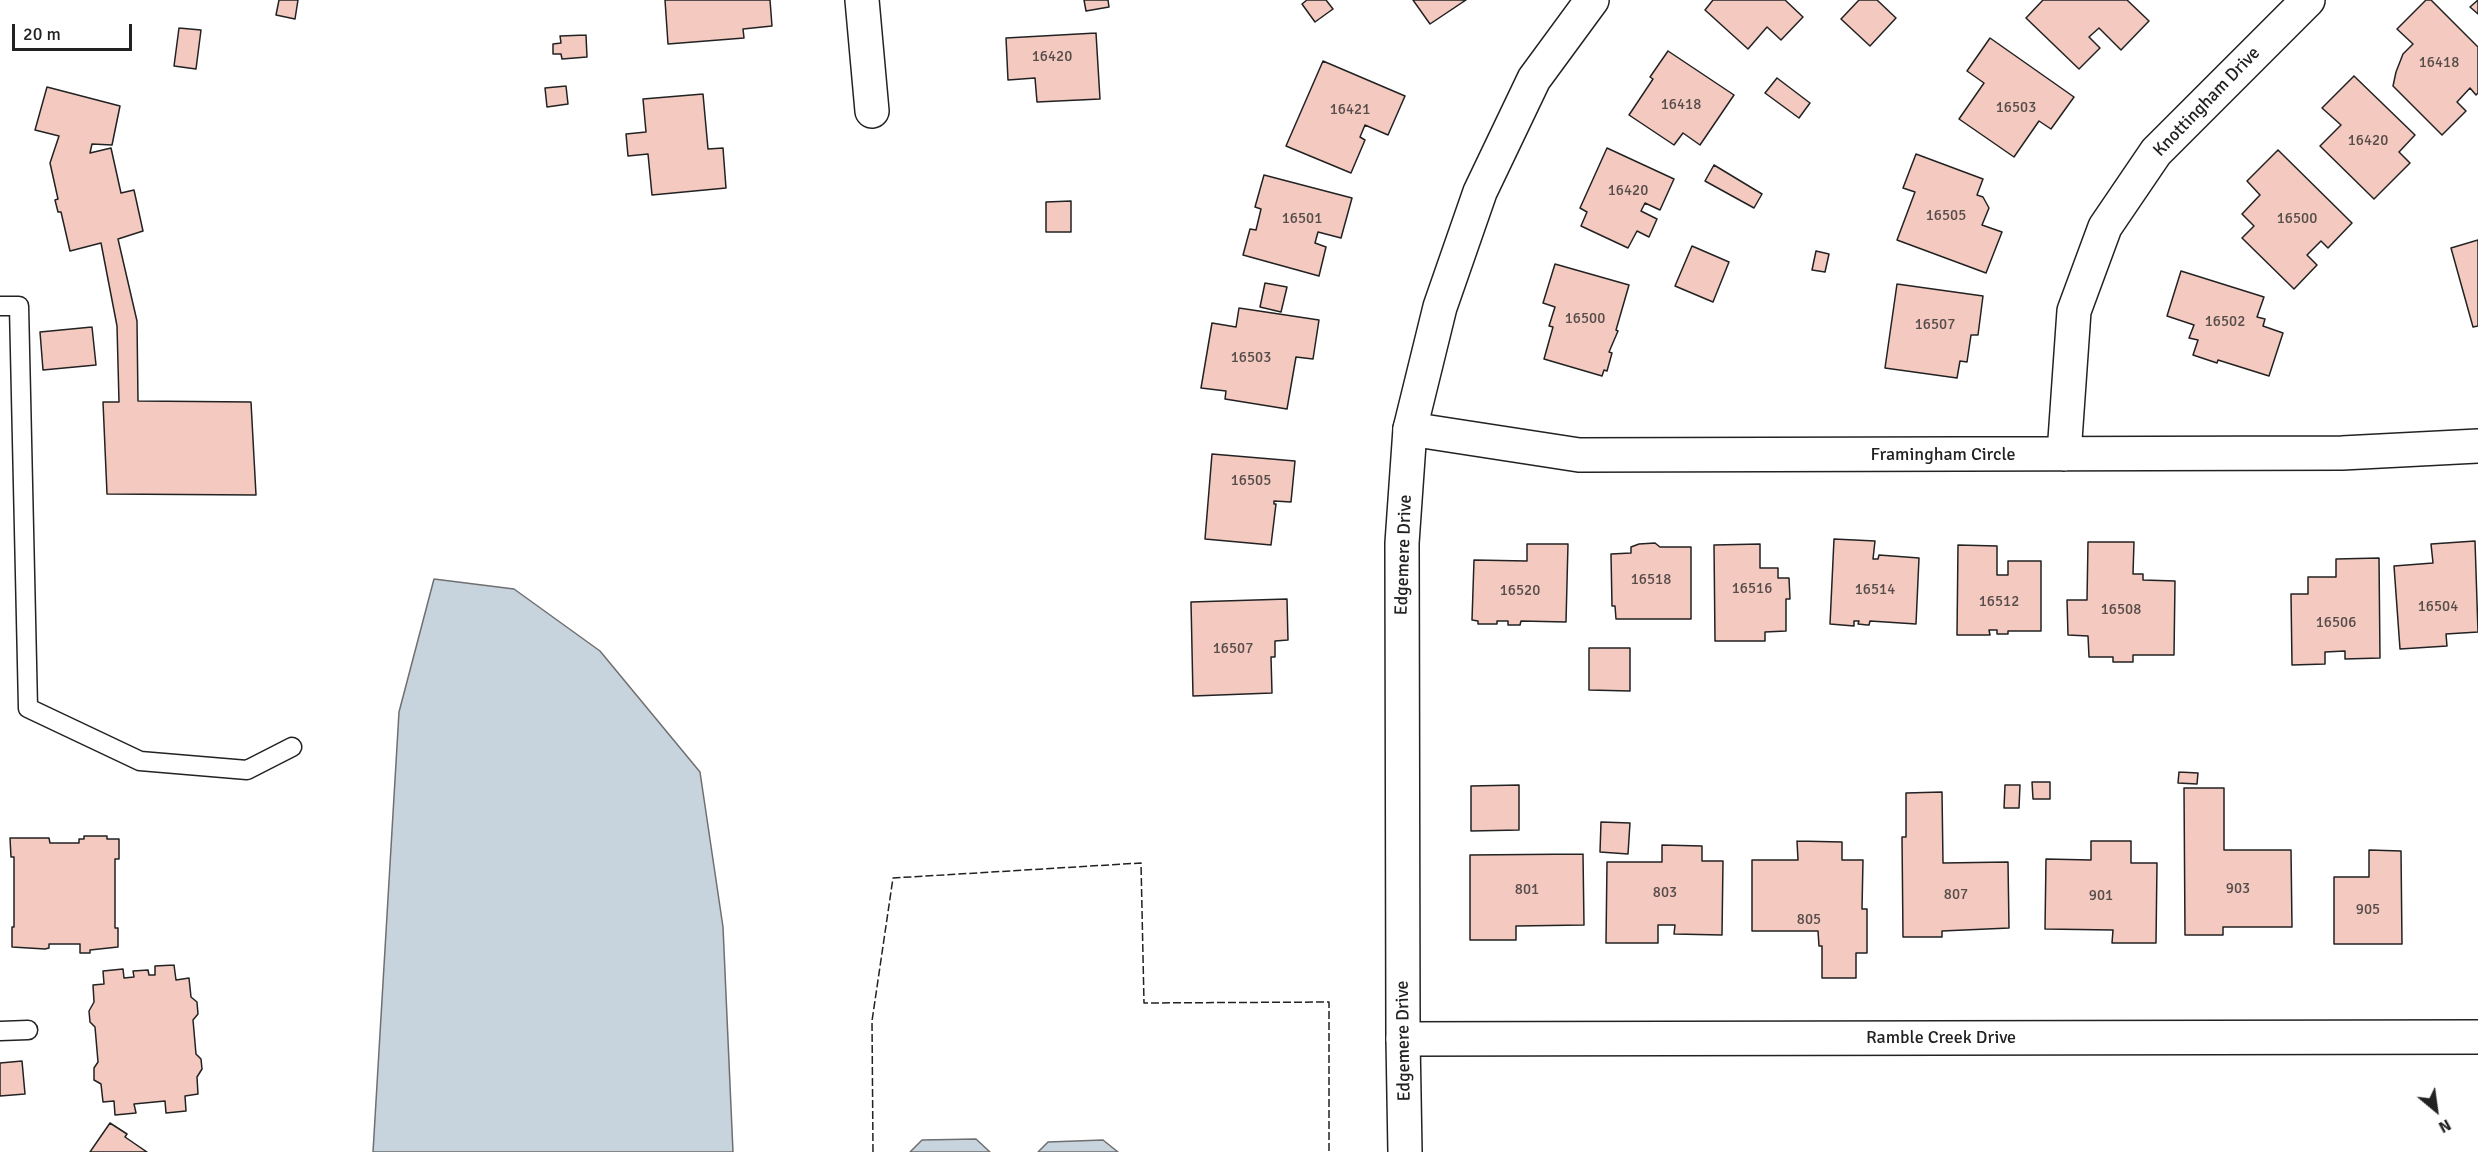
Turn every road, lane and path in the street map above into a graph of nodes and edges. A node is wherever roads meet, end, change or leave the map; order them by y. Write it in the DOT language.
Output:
graph roads {
  1 [pos="862,0"];
  2 [pos="1592,0"];
  3 [pos="2308,0"];
  4 [pos="872,111"];
  5 [pos="0,306"];
  6 [pos="1410,429"];
  7 [pos="2478,446"];
  8 [pos="2064,454"];
  9 [pos="292,747"];
  10 [pos="28,1030"];
  11 [pos="0,1031"];
  12 [pos="2478,1037"];
  13 [pos="1403,1039"];
  14 [pos="1406,1152"];
  1 -- 4 [label="street"];
  2 -- 6 [label="street, Edgemere Drive"];
  3 -- 8 [label="street, Knottingham Drive"];
  5 -- 9 [label="lane"];
  6 -- 8 [label="street, Framingham Circle"];
  6 -- 13 [label="street, Edgemere Drive"];
  7 -- 8 [label="street, Framingham Circle"];
  10 -- 11 [label="lane"];
  12 -- 13 [label="street, Ramble Creek Drive"];
  13 -- 14 [label="street, Edgemere Drive"];
}
